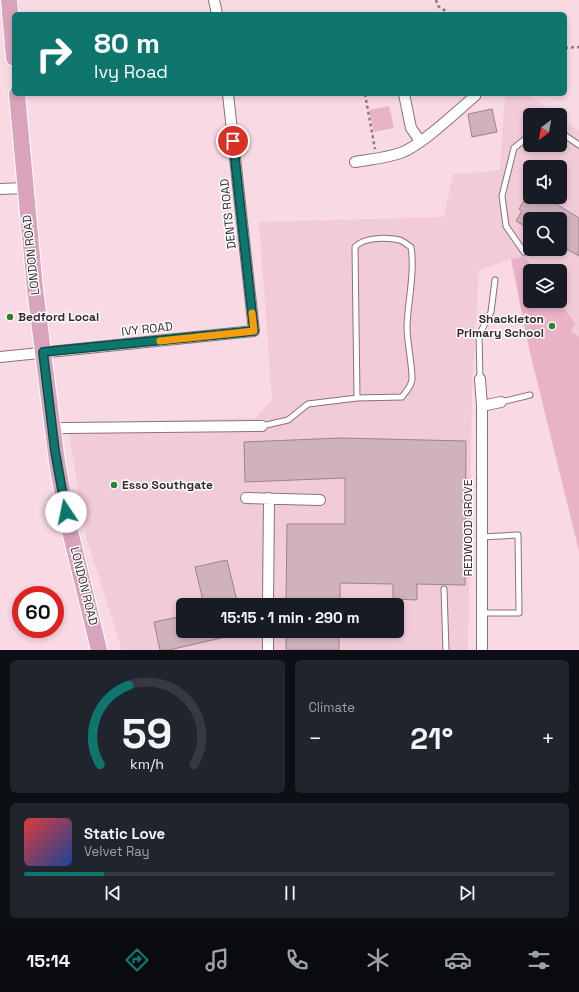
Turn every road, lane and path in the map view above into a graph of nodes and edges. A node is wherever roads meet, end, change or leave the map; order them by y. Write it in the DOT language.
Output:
graph roads {
  1 [pos="10,0"];
  2 [pos="214,0"];
  3 [pos="436,0"];
  4 [pos="217,12"];
  5 [pos="447,12"];
  6 [pos="12,29"];
  7 [pos="567,48"];
  8 [pos="579,48"];
  9 [pos="17,96"];
  10 [pos="228,96"];
  11 [pos="364,96"];
  12 [pos="404,96"];
  13 [pos="475,96"];
  14 [pos="567,137"];
  15 [pos="420,141"];
  16 [pos="523,141"];
  17 [pos="579,145"];
  18 [pos="376,158"];
  19 [pos="355,162"];
  20 [pos="25,188"];
  21 [pos="0,189"];
  22 [pos="523,251"];
  23 [pos="494,280"];
  24 [pos="254,331"];
  25 [pos="43,352"];
  26 [pos="0,357"];
  27 [pos="480,379"];
  28 [pos="530,395"];
  29 [pos="357,398"];
  30 [pos="501,402"];
  31 [pos="482,406"];
  32 [pos="262,426"];
  33 [pos="52,430"];
  34 [pos="246,498"];
  35 [pos="269,498"];
  36 [pos="320,500"];
  37 [pos="481,537"];
  38 [pos="444,589"];
  39 [pos="268,598"];
  40 [pos="482,613"];
  41 [pos="268,638"];
  42 [pos="99,650"];
  43 [pos="268,650"];
  44 [pos="446,650"];
  45 [pos="482,650"];
  1 -- 6 [label="main road"];
  2 -- 4 [label="street"];
  3 -- 5 [label="path"];
  7 -- 8 [label="path"];
  9 -- 20 [label="main road, LONDON ROAD"];
  10 -- 24 [label="street, DENTS ROAD"];
  11 -- 18 [label="path"];
  12 -- 15 [label="street"];
  13 -- 15 [label="street"];
  14 -- 17 [label="lane"];
  15 -- 18 [label="street"];
  16 -- 22 [label="lane"];
  18 -- 19 [label="street"];
  20 -- 21 [label="street"];
  20 -- 25 [label="main road, LONDON ROAD"];
  23 -- 27 [label="lane"];
  24 -- 25 [label="street, IVY ROAD"];
  25 -- 26 [label="street, IVY ROAD"];
  25 -- 33 [label="main road, LONDON ROAD"];
  27 -- 31 [label="street, REDWOOD GROVE"];
  28 -- 30 [label="lane"];
  29 -- 29 [label="lane"];
  29 -- 32 [label="lane"];
  30 -- 31 [label="street"];
  31 -- 37 [label="street, REDWOOD GROVE"];
  32 -- 33 [label="street"];
  33 -- 42 [label="main road, LONDON ROAD"];
  34 -- 35 [label="street"];
  35 -- 36 [label="street"];
  35 -- 39 [label="street"];
  37 -- 40 [label="street, REDWOOD GROVE"];
  37 -- 40 [label="lane"];
  38 -- 44 [label="lane"];
  40 -- 45 [label="street, REDWOOD GROVE"];
  41 -- 43 [label="street"];
}
